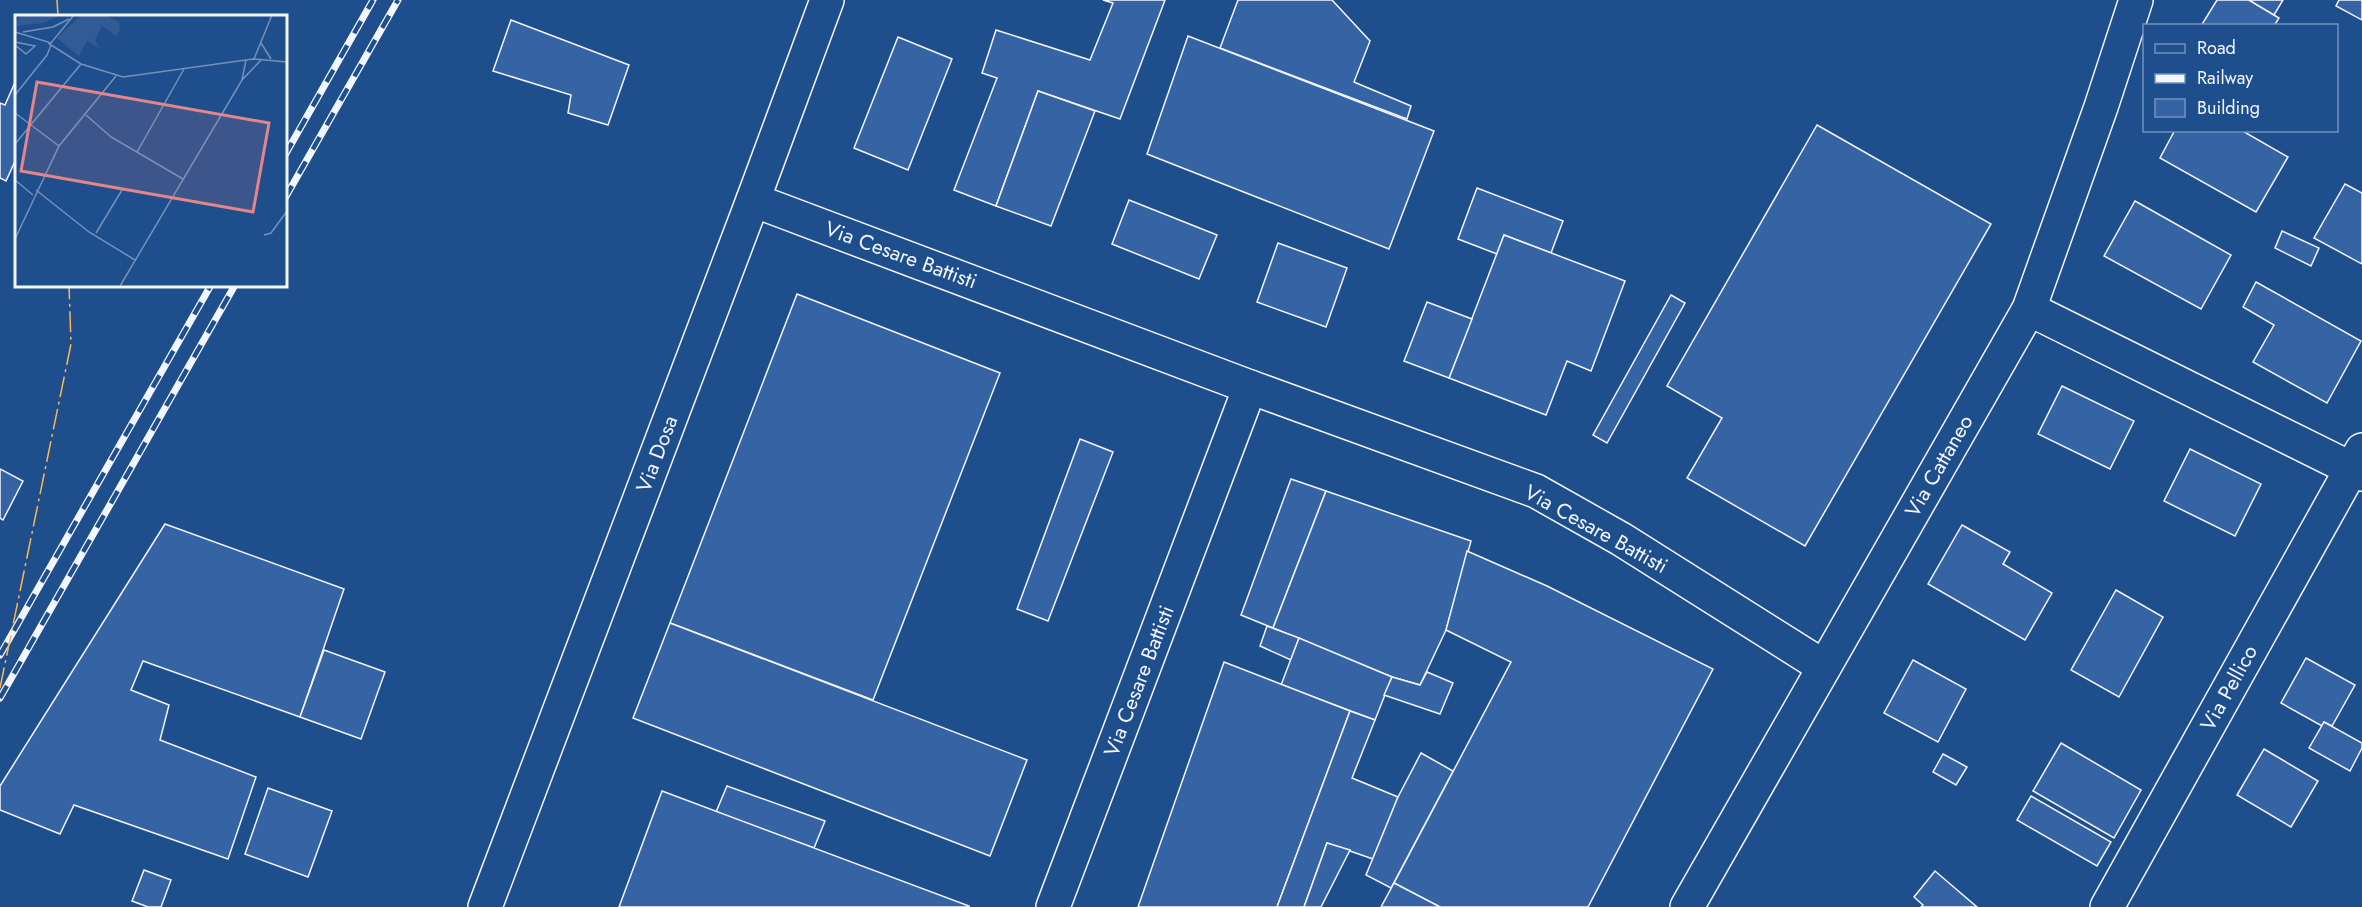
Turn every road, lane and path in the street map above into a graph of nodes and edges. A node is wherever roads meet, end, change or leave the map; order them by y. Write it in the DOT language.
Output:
graph roads {
  1 [pos="827,0"];
  2 [pos="2136,0"];
  3 [pos="753,200"];
  4 [pos="2029,309"];
  5 [pos="1250,387"];
  6 [pos="2358,464"];
  7 [pos="1824,667"];
  8 [pos="485,907"];
  9 [pos="1053,907"];
  10 [pos="1687,907"];
  11 [pos="2107,907"];
  1 -- 3 [label="street, Via Dosa"];
  2 -- 4 [label="street, Via Cattaneo"];
  3 -- 5 [label="street, Via Cesare Battisti"];
  3 -- 8 [label="street, Via Dosa"];
  4 -- 6 [label="street, Via Pellico"];
  4 -- 7 [label="street, Via Cattaneo"];
  5 -- 7 [label="street, Via Cesare Battisti"];
  5 -- 9 [label="street, Via Cesare Battisti"];
  6 -- 11 [label="street, Via Pellico"];
  7 -- 10 [label="street, Via Cattaneo"];
}
